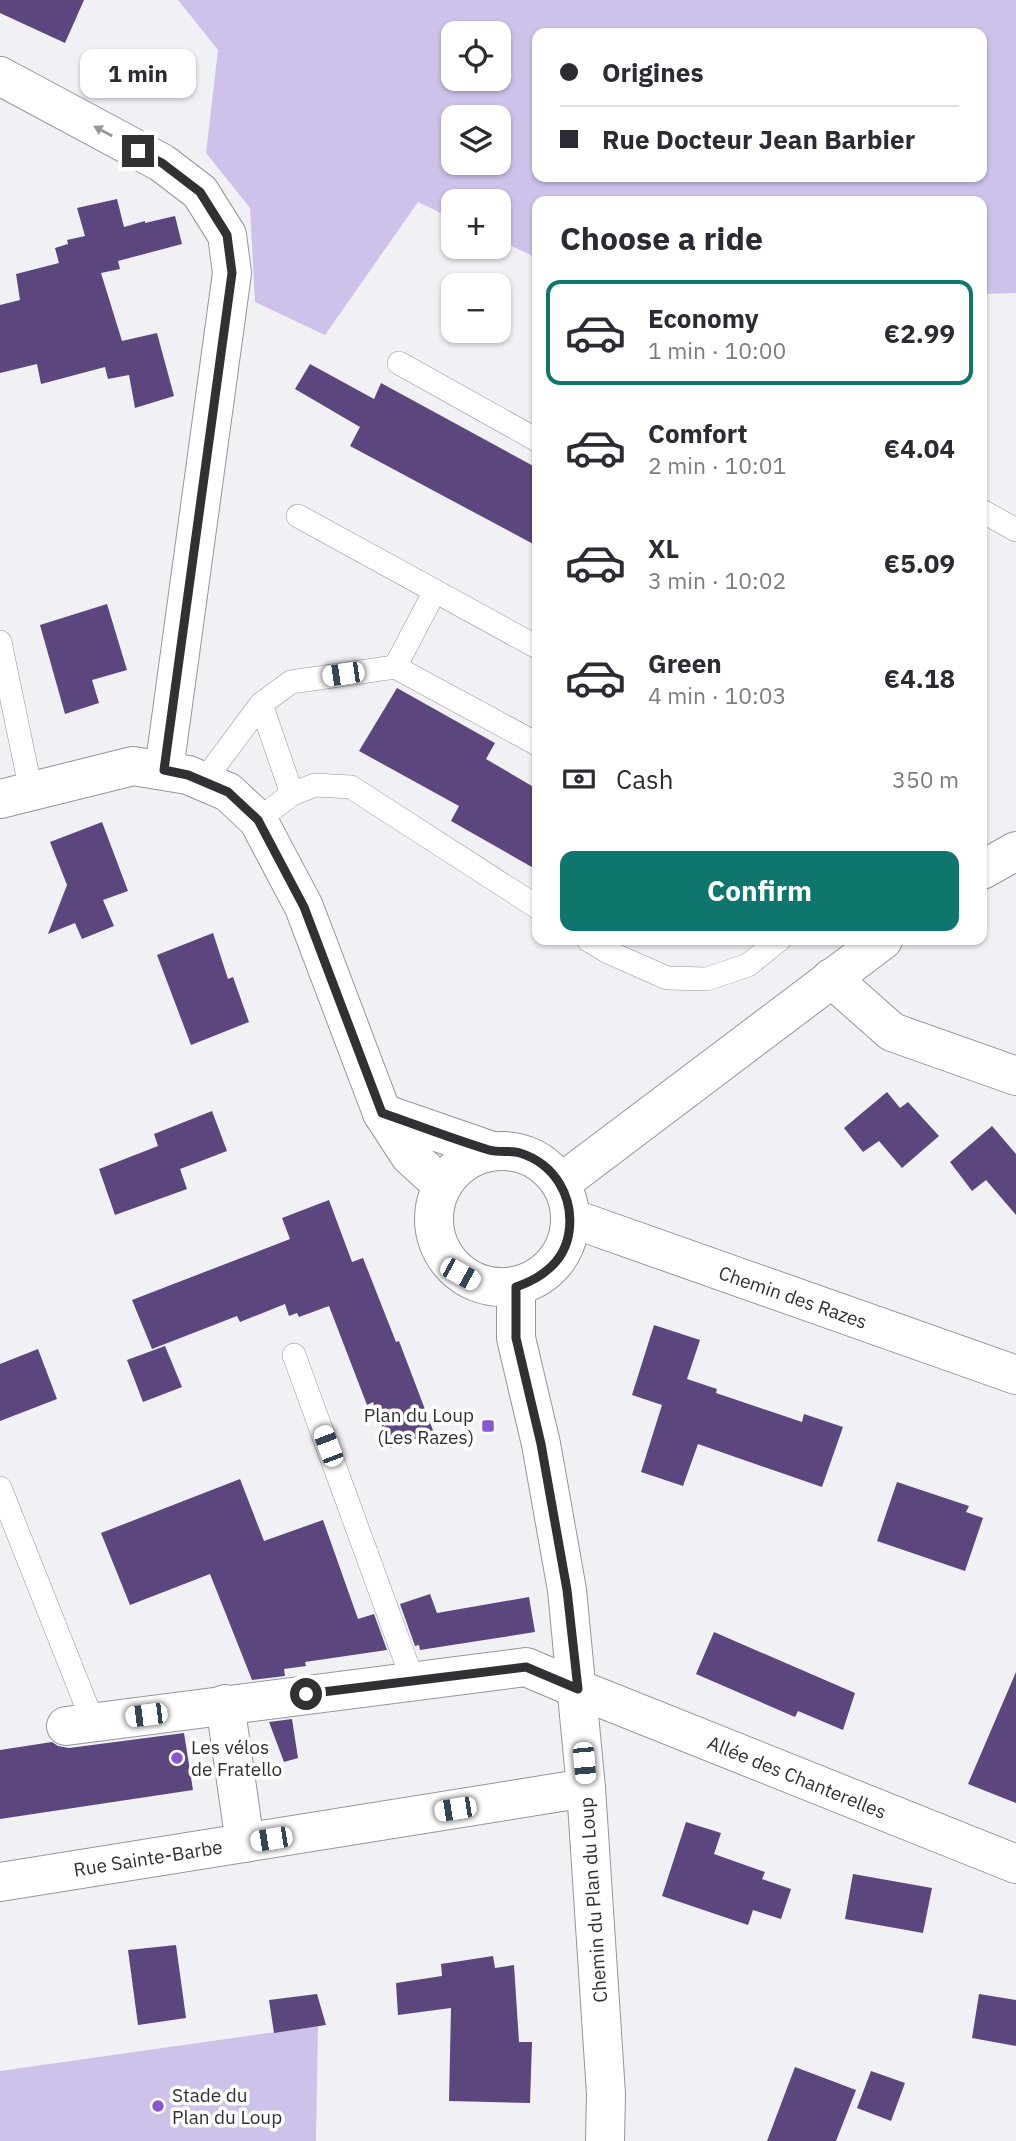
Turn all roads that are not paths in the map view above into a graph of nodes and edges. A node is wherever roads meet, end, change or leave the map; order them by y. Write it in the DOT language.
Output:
graph roads {
  1 [pos="0,76"];
  2 [pos="400,363"];
  3 [pos="532,437"];
  4 [pos="987,514"];
  5 [pos="298,516"];
  6 [pos="1016,530"];
  7 [pos="435,591"];
  8 [pos="0,642"];
  9 [pos="532,644"];
  10 [pos="395,667"];
  11 [pos="261,704"];
  12 [pos="532,741"];
  13 [pos="164,770"];
  14 [pos="203,782"];
  15 [pos="292,793"];
  16 [pos="16,795"];
  17 [pos="258,820"];
  18 [pos="1016,851"];
  19 [pos="987,867"];
  20 [pos="532,904"];
  21 [pos="596,945"];
  22 [pos="773,945"];
  23 [pos="876,945"];
  24 [pos="831,978"];
  25 [pos="1016,1076"];
  26 [pos="382,1113"];
  27 [pos="492,1151"];
  28 [pos="442,1185"];
  29 [pos="566,1201"];
  30 [pos="516,1287"];
  31 [pos="293,1355"];
  32 [pos="1016,1375"];
  33 [pos="0,1488"];
  34 [pos="413,1681"];
  35 [pos="578,1689"];
  36 [pos="225,1704"];
  37 [pos="80,1724"];
  38 [pos="586,1788"];
  39 [pos="245,1843"];
  40 [pos="1016,1864"];
  41 [pos="0,1882"];
  42 [pos="605,2141"];
  13 -- 1 [label="street, one-way"];
  2 -- 3 [label="lane"];
  4 -- 6 [label="lane"];
  5 -- 7 [label="lane"];
  7 -- 9 [label="lane"];
  7 -- 10 [label="lane"];
  8 -- 16 [label="lane"];
  10 -- 11 [label="lane"];
  10 -- 12 [label="lane"];
  11 -- 14 [label="lane"];
  11 -- 15 [label="lane"];
  13 -- 14 [label="street"];
  13 -- 16 [label="street"];
  14 -- 17 [label="street"];
  15 -- 17 [label="lane"];
  15 -- 20 [label="lane"];
  17 -- 26 [label="street"];
  18 -- 19 [label="street"];
  21 -- 22 [label="lane"];
  23 -- 24 [label="street"];
  24 -- 25 [label="street"];
  24 -- 29 [label="street"];
  26 -- 27 [label="street"];
  26 -- 28 [label="street"];
  27 -- 28 [label="street"];
  27 -- 29 [label="street"];
  28 -- 30 [label="street"];
  29 -- 30 [label="street"];
  29 -- 32 [label="street, Chemin des Razes"];
  30 -- 35 [label="street, Chemin du Plan du Loup"];
  31 -- 34 [label="lane"];
  33 -- 37 [label="lane"];
  34 -- 35 [label="street, Allée des Chanterelles"];
  34 -- 36 [label="street, Allée des Chanterelles"];
  35 -- 38 [label="street, Chemin du Plan du Loup"];
  35 -- 40 [label="street, Allée des Chanterelles"];
  36 -- 37 [label="street, Allée des Chanterelles"];
  36 -- 39 [label="street"];
  38 -- 39 [label="street, Rue Sainte-Barbe"];
  38 -- 42 [label="street, Chemin du Plan du Loup"];
  39 -- 41 [label="street, Rue Sainte-Barbe"];
}
